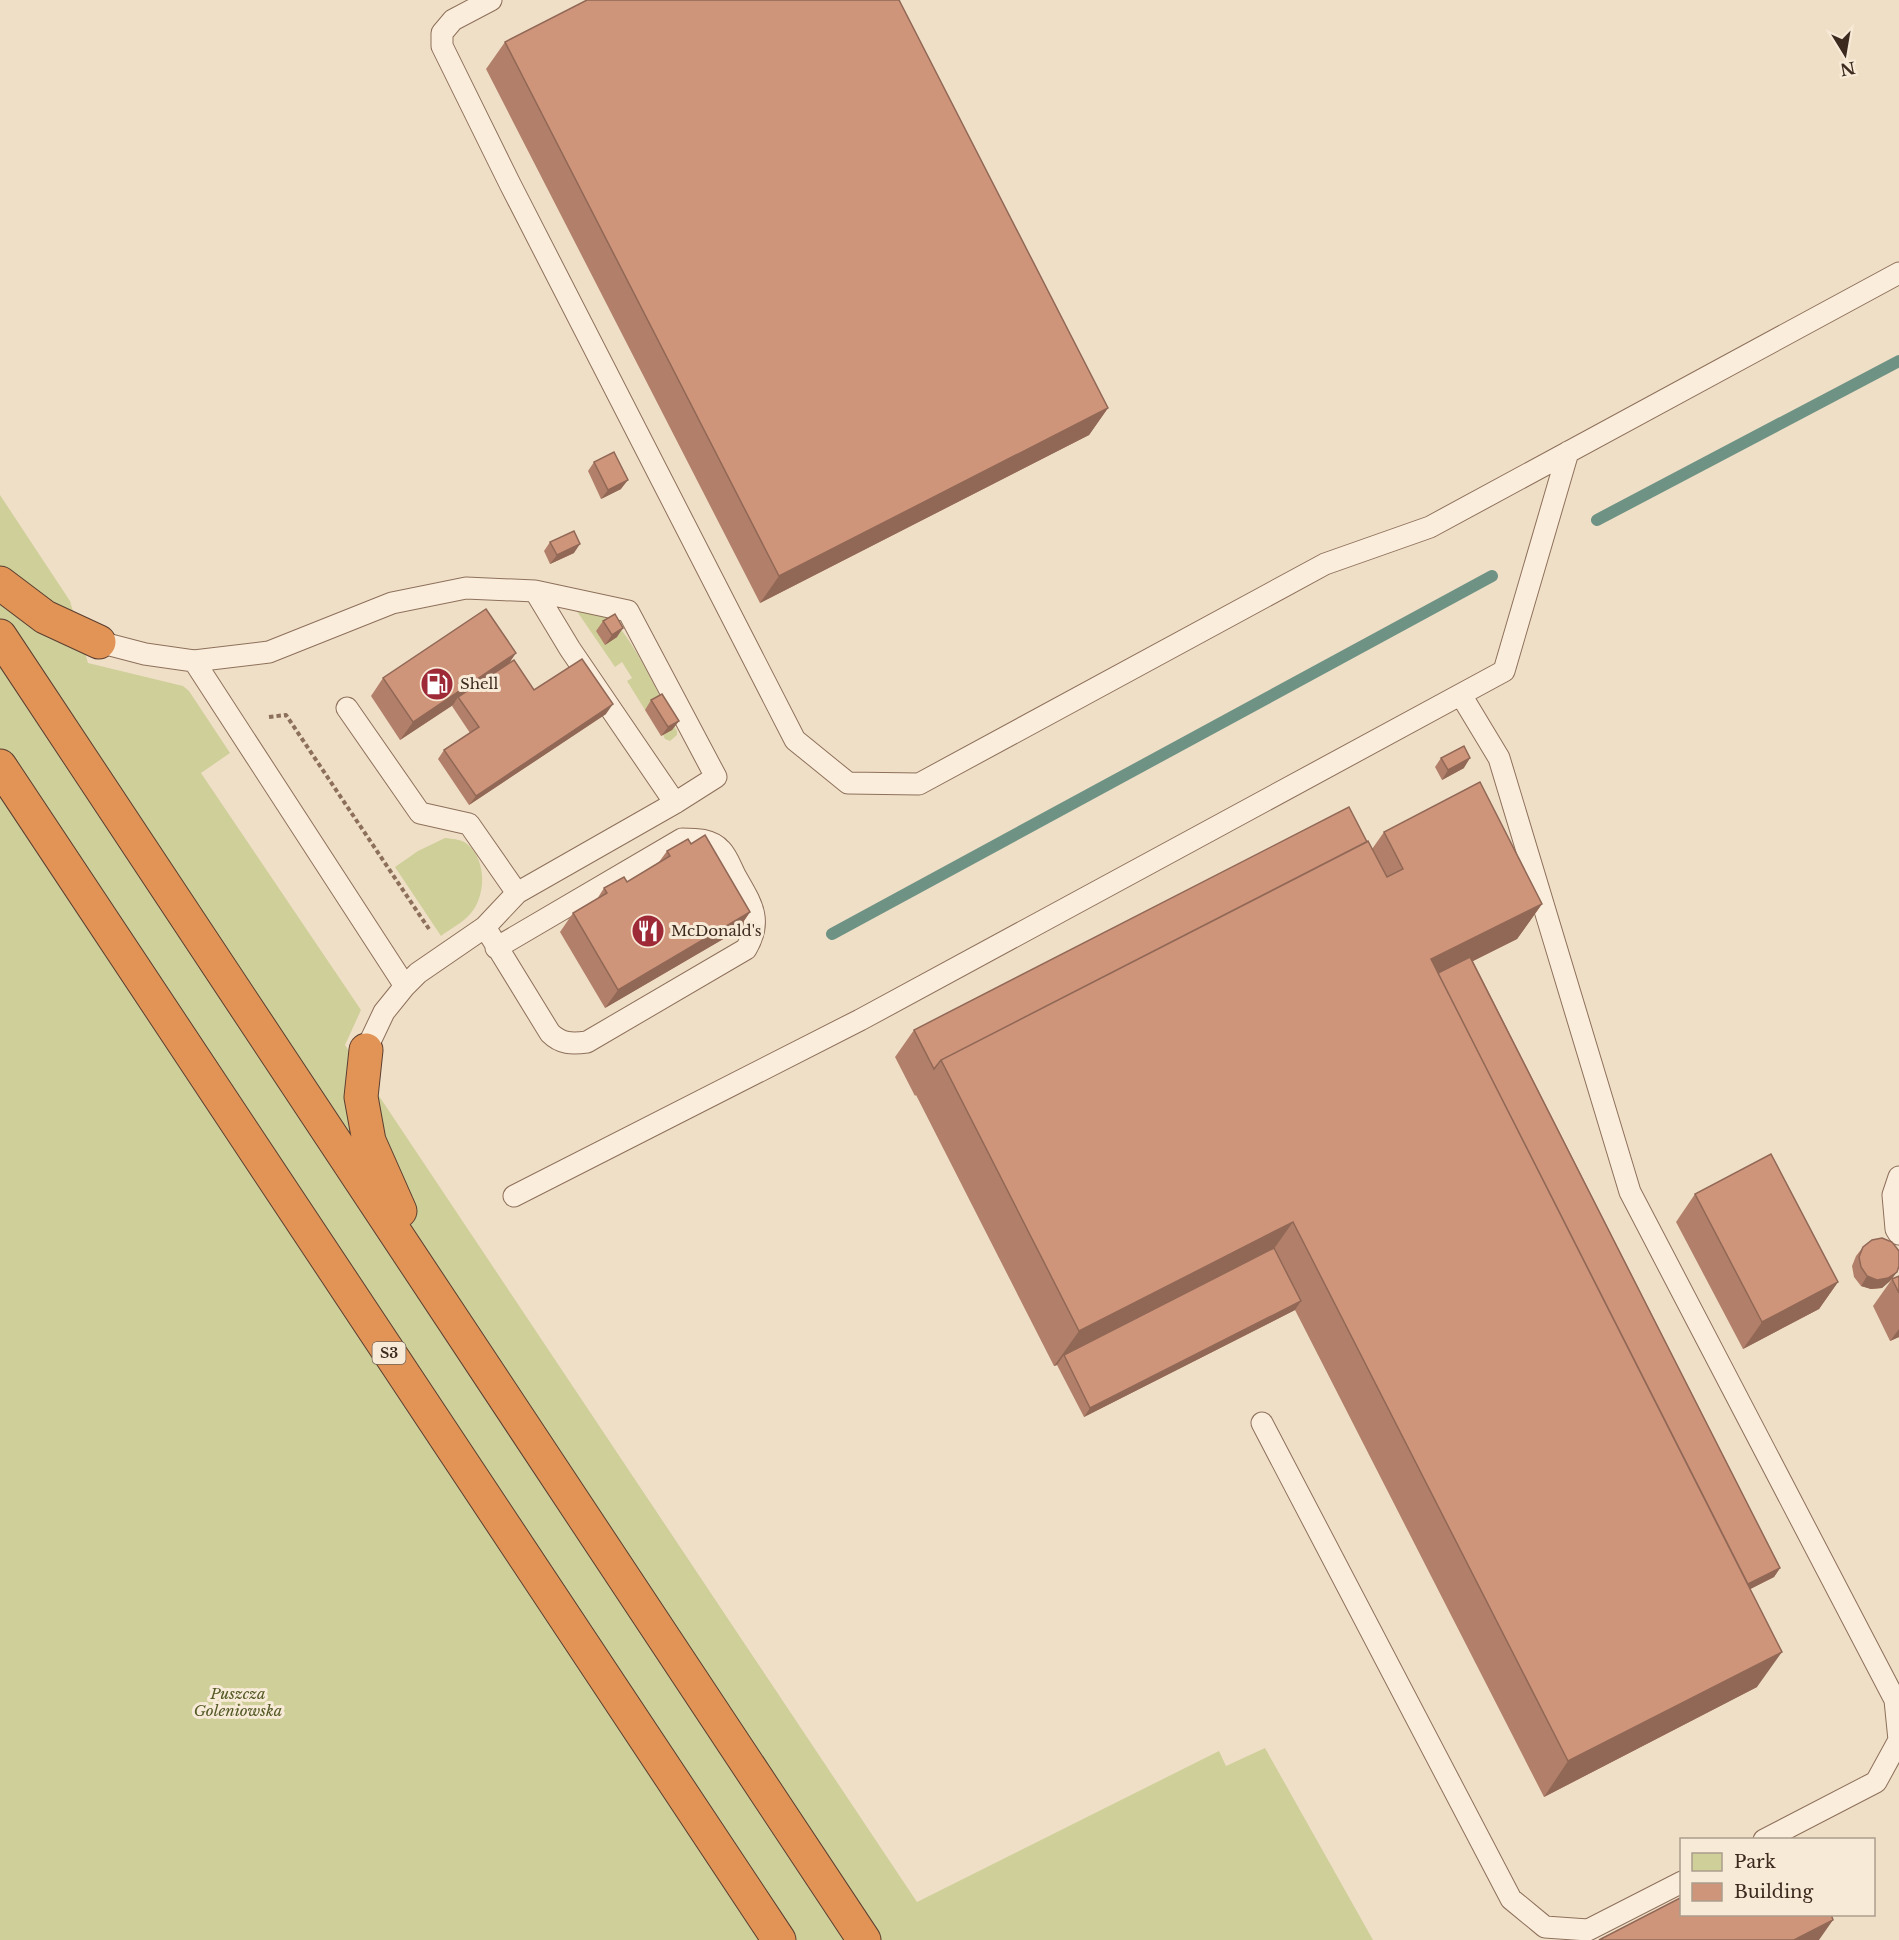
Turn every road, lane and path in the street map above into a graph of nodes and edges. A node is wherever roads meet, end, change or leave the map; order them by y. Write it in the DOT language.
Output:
graph roads {
  1 [pos="491,0"];
  2 [pos="1899,273"];
  3 [pos="1568,452"];
  4 [pos="0,583"];
  5 [pos="535,591"];
  6 [pos="0,636"];
  7 [pos="99,642"];
  8 [pos="194,660"];
  9 [pos="1461,695"];
  10 [pos="347,708"];
  11 [pos="232,719"];
  12 [pos="0,766"];
  13 [pos="675,802"];
  14 [pos="517,893"];
  15 [pos="485,927"];
  16 [pos="496,948"];
  17 [pos="446,953"];
  18 [pos="405,986"];
  19 [pos="366,1050"];
  20 [pos="1899,1177"];
  21 [pos="514,1196"];
  22 [pos="1899,1234"];
  23 [pos="426,1277"];
  24 [pos="1262,1423"];
  25 [pos="1766,1838"];
  26 [pos="1680,1883"];
  27 [pos="779,1940"];
  28 [pos="864,1940"];
  1 -- 3 [label="lane"];
  2 -- 3 [label="lane"];
  3 -- 9 [label="lane"];
  4 -- 7 [label="highway"];
  5 -- 8 [label="lane"];
  5 -- 13 [label="lane"];
  5 -- 13 [label="lane"];
  6 -- 23 [label="highway"];
  7 -- 8 [label="lane"];
  8 -- 11 [label="lane"];
  9 -- 21 [label="lane"];
  9 -- 25 [label="lane"];
  10 -- 14 [label="lane"];
  11 -- 17 [label="path"];
  11 -- 18 [label="lane"];
  12 -- 27 [label="highway, S3"];
  13 -- 14 [label="lane"];
  14 -- 15 [label="lane"];
  15 -- 16 [label="lane"];
  15 -- 17 [label="lane"];
  16 -- 16 [label="lane"];
  17 -- 18 [label="lane"];
  18 -- 19 [label="lane"];
  19 -- 23 [label="highway"];
  20 -- 22 [label="lane"];
  23 -- 28 [label="highway"];
  24 -- 26 [label="lane"];
}
